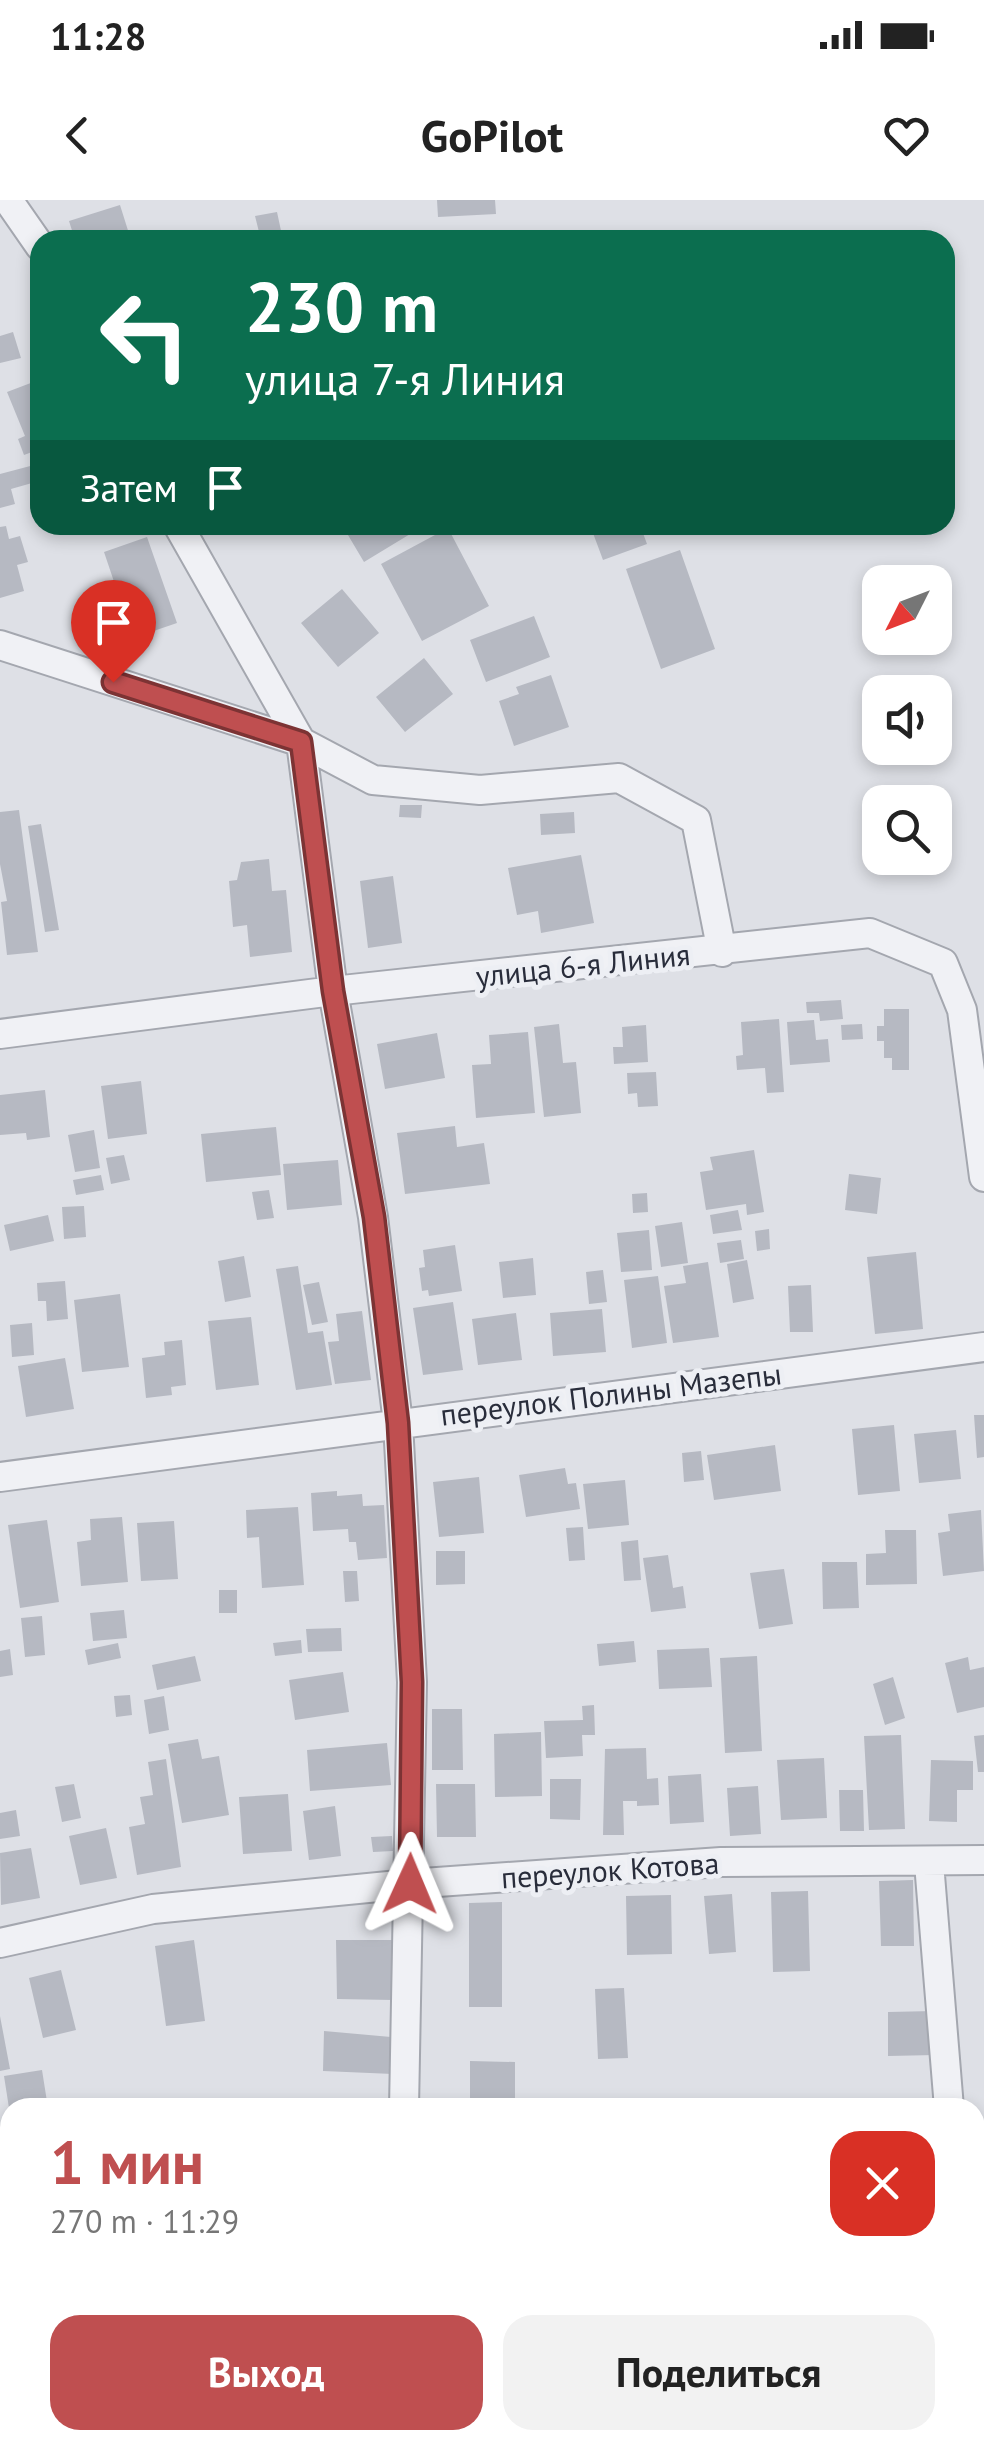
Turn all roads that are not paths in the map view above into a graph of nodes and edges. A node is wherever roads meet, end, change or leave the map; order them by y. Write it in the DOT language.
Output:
graph roads {
  1 [pos="8,200"];
  2 [pos="30,232"];
  3 [pos="184,535"];
  4 [pos="0,645"];
  5 [pos="301,742"];
  6 [pos="722,952"];
  7 [pos="333,991"];
  8 [pos="0,1034"];
  9 [pos="984,1178"];
  10 [pos="984,1347"];
  11 [pos="398,1423"];
  12 [pos="0,1477"];
  13 [pos="984,1860"];
  14 [pos="929,1863"];
  15 [pos="410,1884"];
  16 [pos="0,1943"];
  17 [pos="404,2098"];
  18 [pos="948,2098"];
  1 -- 2 [label="street"];
  3 -- 5 [label="street"];
  4 -- 5 [label="street"];
  5 -- 6 [label="street"];
  5 -- 7 [label="street"];
  6 -- 7 [label="street, улица 6-я Линия"];
  6 -- 9 [label="street, улица 6-я Линия"];
  7 -- 8 [label="street, улица 6-я Линия"];
  7 -- 11 [label="street"];
  10 -- 11 [label="street, переулок Полины Мазепы"];
  11 -- 12 [label="street, переулок Полины Мазепы"];
  11 -- 15 [label="street"];
  13 -- 14 [label="street, переулок Котова"];
  14 -- 15 [label="street, переулок Котова"];
  14 -- 18 [label="street"];
  15 -- 16 [label="street, переулок Котова"];
  15 -- 17 [label="street"];
}
